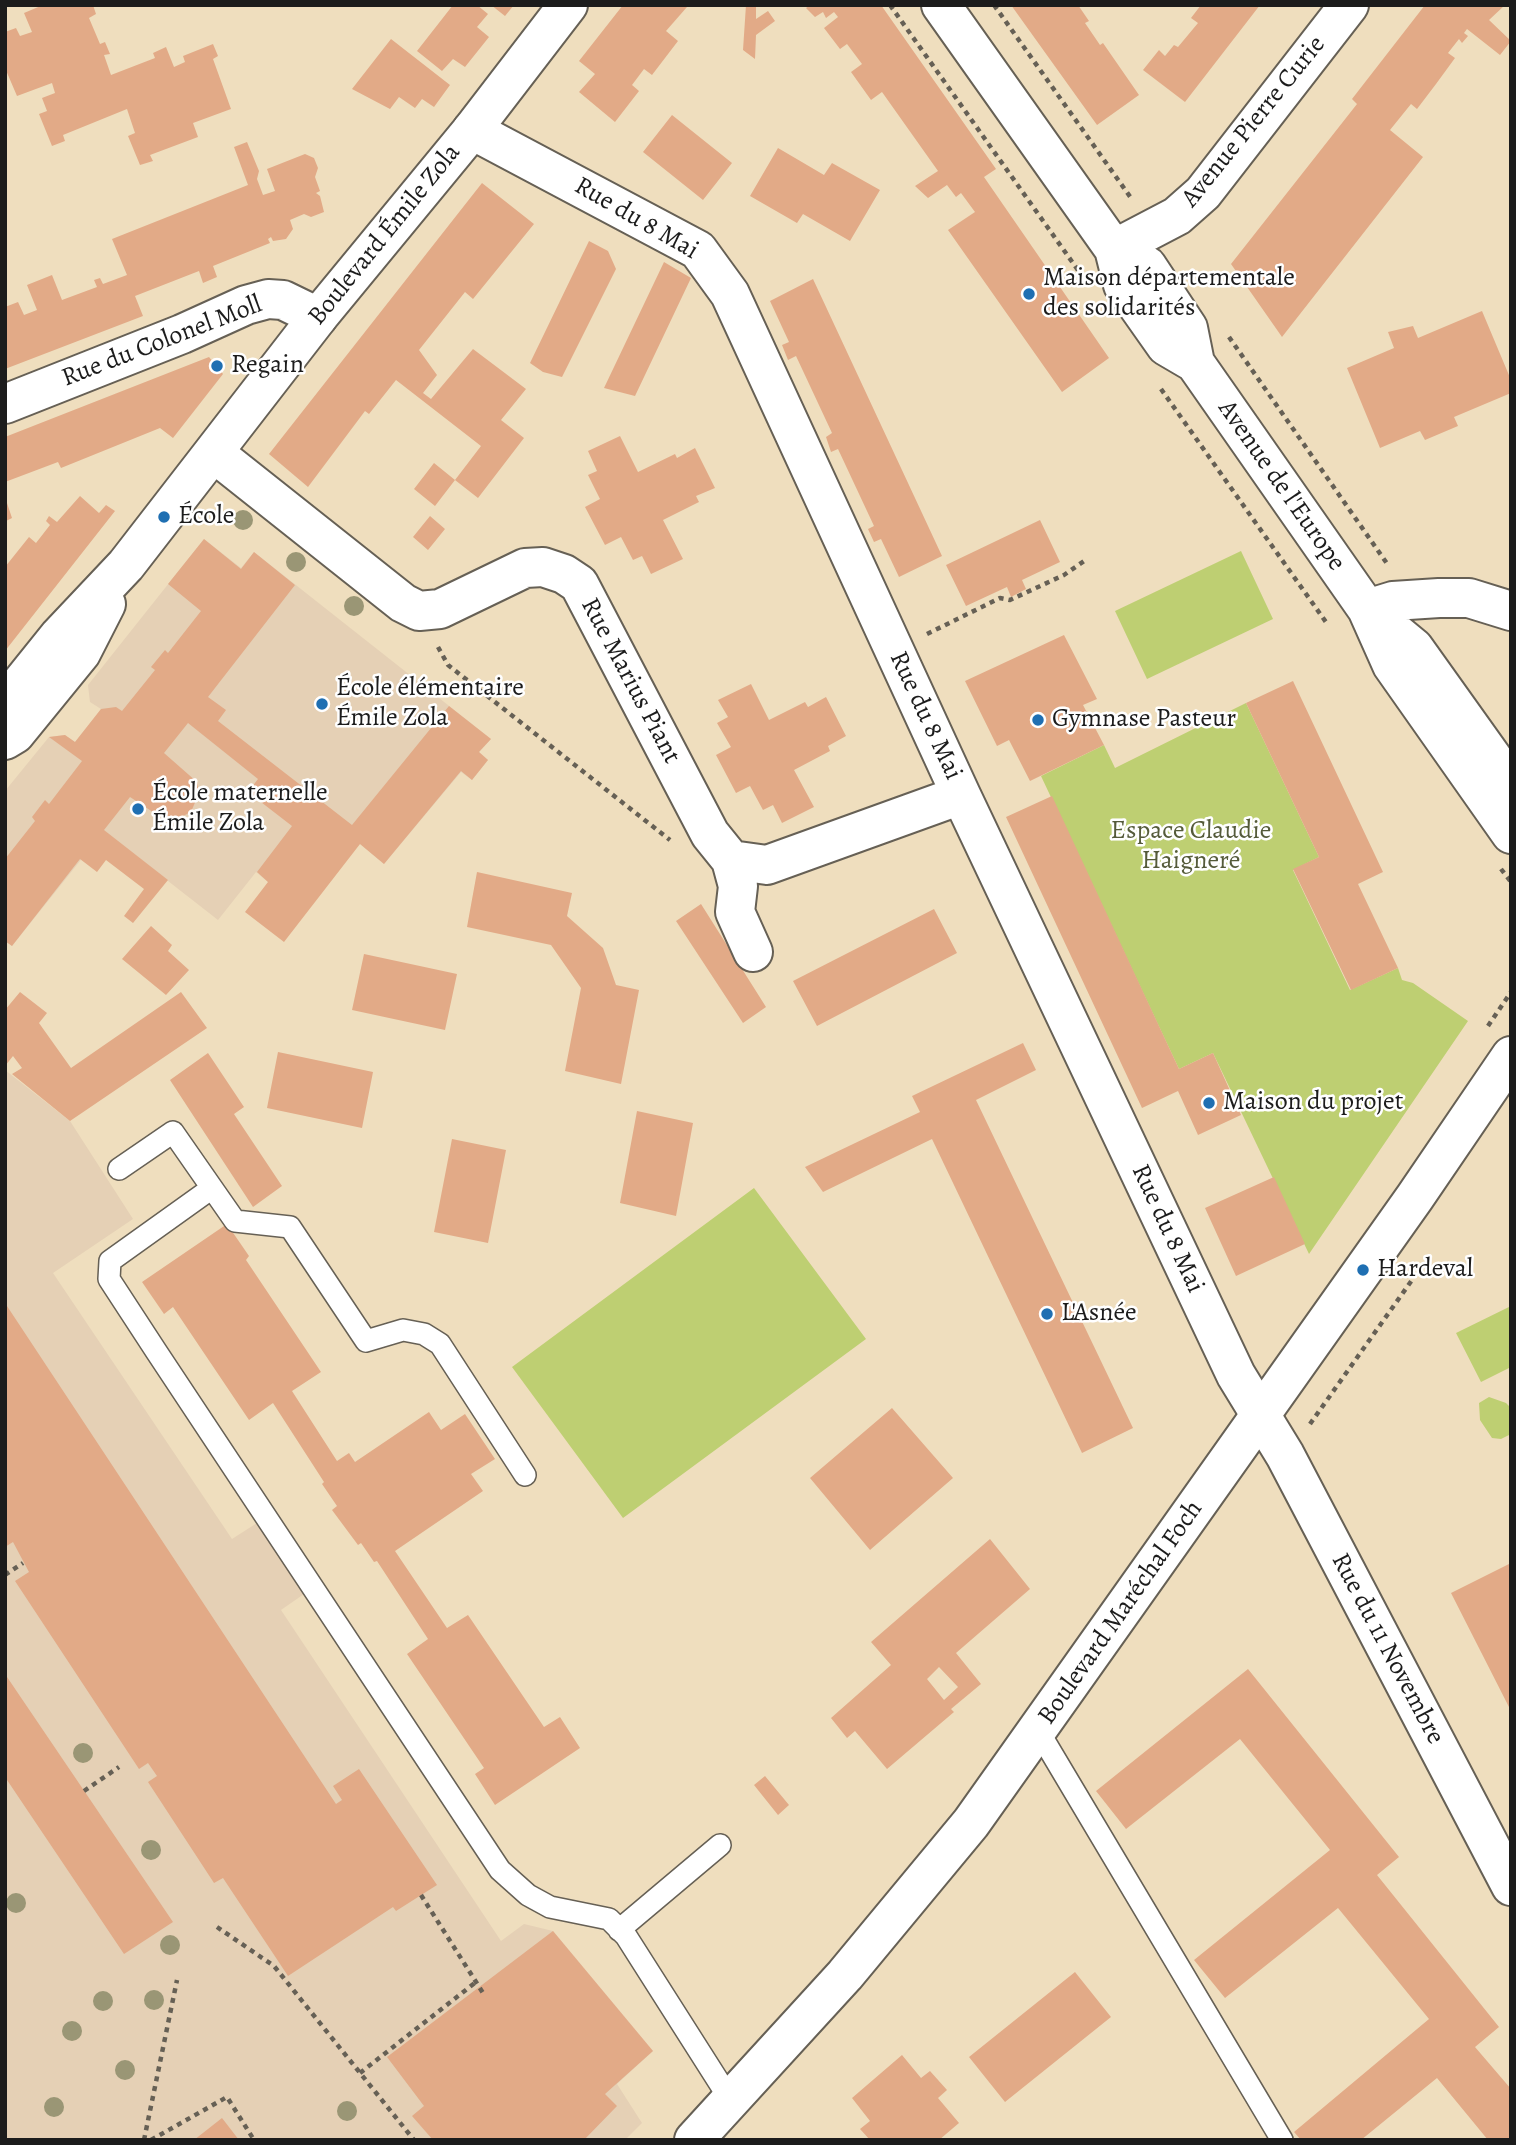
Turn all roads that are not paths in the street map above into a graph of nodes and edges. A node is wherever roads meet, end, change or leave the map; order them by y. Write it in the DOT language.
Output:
graph roads {
  1 [pos="568,5"];
  2 [pos="941,5"];
  3 [pos="1349,5"];
  4 [pos="472,130"];
  5 [pos="1114,249"];
  6 [pos="318,317"];
  7 [pos="5,404"];
  8 [pos="214,453"];
  9 [pos="127,565"];
  10 [pos="1367,609"];
  11 [pos="1511,611"];
  12 [pos="5,703"];
  13 [pos="5,740"];
  14 [pos="1511,784"];
  15 [pos="961,795"];
  16 [pos="1503,847"];
  17 [pos="731,860"];
  18 [pos="753,952"];
  19 [pos="1511,1056"];
  20 [pos="119,1169"];
  21 [pos="212,1188"];
  22 [pos="1259,1415"];
  23 [pos="525,1475"];
  24 [pos="1039,1732"];
  25 [pos="720,1845"];
  26 [pos="1511,1886"];
  27 [pos="620,1930"];
  28 [pos="731,2101"];
  29 [pos="694,2140"];
  30 [pos="1282,2140"];
  1 -- 4 [label="street, Boulevard Émile Zola"];
  2 -- 5 [label="street"];
  3 -- 5 [label="street, Avenue Pierre Curie"];
  4 -- 6 [label="street, Boulevard Émile Zola"];
  4 -- 15 [label="street, Rue du 8 Mai"];
  5 -- 10 [label="street, Avenue de l'Europe"];
  6 -- 7 [label="street, Rue du Colonel Moll"];
  6 -- 8 [label="street, Boulevard Émile Zola"];
  8 -- 9 [label="street, Boulevard Émile Zola"];
  8 -- 17 [label="street, Rue Marius Piant"];
  9 -- 12 [label="street, Boulevard Émile Zola"];
  9 -- 13 [label="street, Boulevard Émile Zola"];
  10 -- 11 [label="street"];
  10 -- 14 [label="street, Avenue de l'Europe"];
  10 -- 16 [label="street, Avenue de l'Europe"];
  15 -- 17 [label="street"];
  15 -- 22 [label="street, Rue du 8 Mai"];
  17 -- 18 [label="street, Rue Marius Piant"];
  19 -- 22 [label="street, Boulevard Maréchal Foch"];
  20 -- 21 [label="lane"];
  21 -- 23 [label="lane"];
  21 -- 27 [label="lane"];
  22 -- 24 [label="street, Boulevard Maréchal Foch"];
  22 -- 26 [label="street, Rue du 11 Novembre"];
  24 -- 28 [label="street, Boulevard Maréchal Foch"];
  24 -- 30 [label="lane"];
  25 -- 27 [label="lane"];
  27 -- 28 [label="lane"];
  28 -- 29 [label="street, Boulevard Maréchal Foch"];
}
